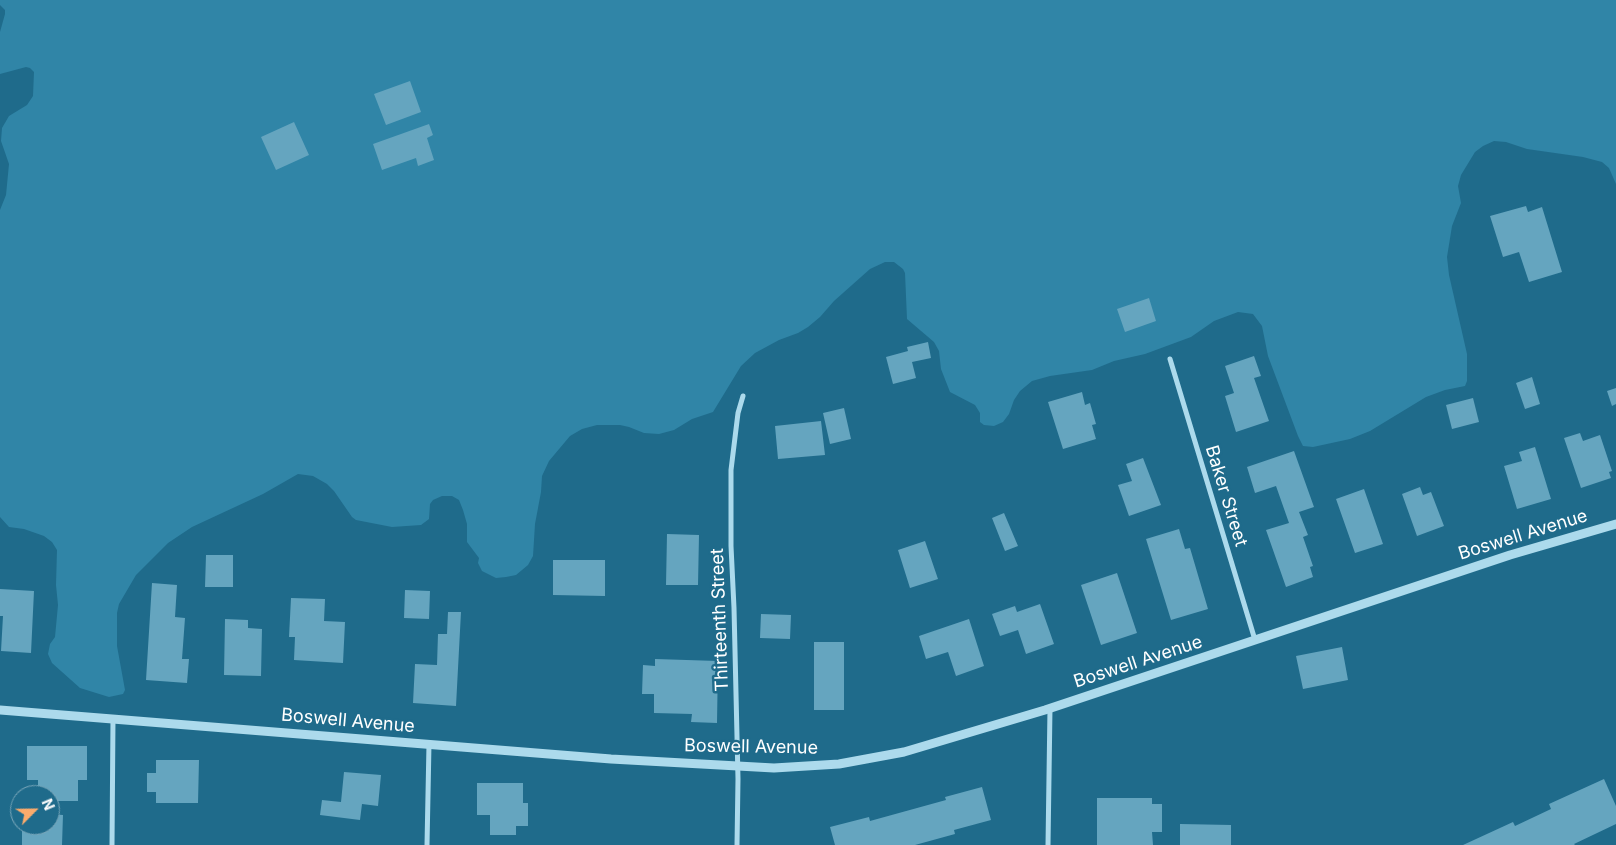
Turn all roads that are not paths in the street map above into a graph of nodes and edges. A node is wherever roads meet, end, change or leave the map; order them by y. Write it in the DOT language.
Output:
graph roads {
  1 [pos="1170,359"];
  2 [pos="743,396"];
  3 [pos="1616,524"];
  4 [pos="1255,640"];
  5 [pos="1050,708"];
  6 [pos="0,710"];
  7 [pos="113,719"];
  8 [pos="429,744"];
  9 [pos="738,766"];
  10 [pos="112,845"];
  11 [pos="427,845"];
  12 [pos="737,845"];
  13 [pos="1048,845"];
  1 -- 4 [label="street, Baker Street"];
  2 -- 9 [label="street, Thirteenth Street"];
  3 -- 4 [label="street, Boswell Avenue"];
  4 -- 5 [label="street, Boswell Avenue"];
  5 -- 9 [label="street, Boswell Avenue"];
  5 -- 13 [label="street"];
  6 -- 7 [label="street, Boswell Avenue"];
  7 -- 8 [label="street, Boswell Avenue"];
  7 -- 10 [label="street"];
  8 -- 9 [label="street, Boswell Avenue"];
  8 -- 11 [label="street"];
  9 -- 12 [label="street, Thirteenth Street"];
}
